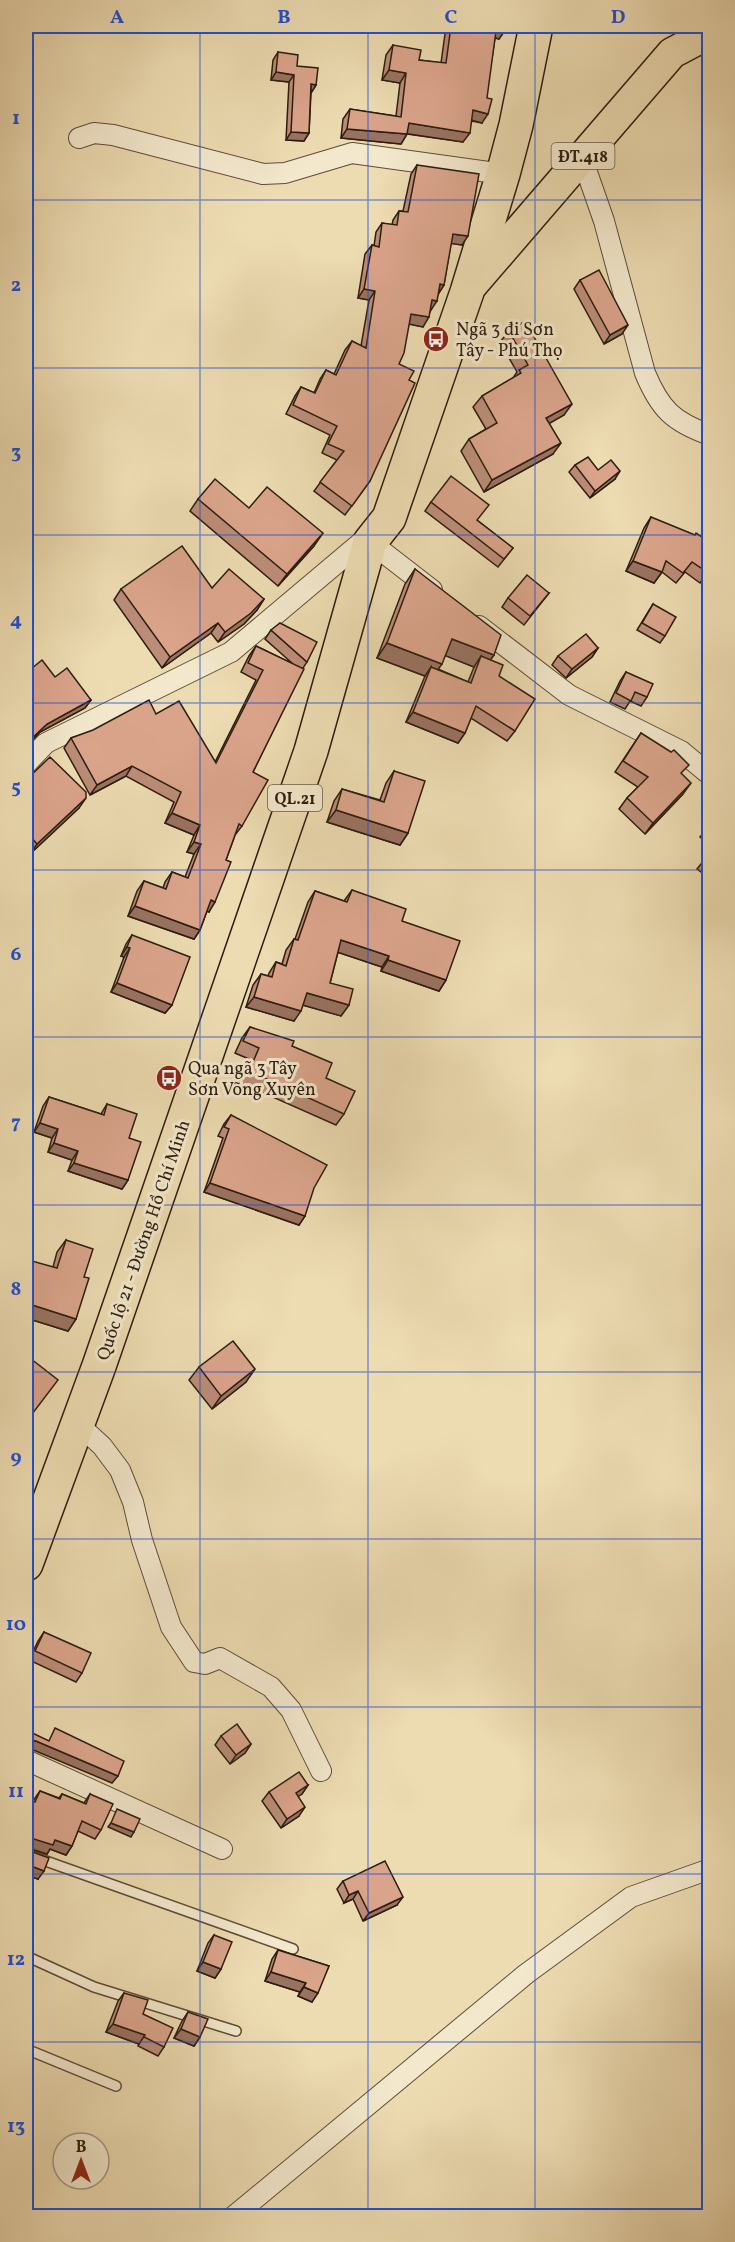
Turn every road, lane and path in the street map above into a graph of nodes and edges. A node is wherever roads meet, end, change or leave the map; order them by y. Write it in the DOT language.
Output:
graph roads {
  1 [pos="536,26"];
  2 [pos="710,33"];
  3 [pos="79,138"];
  4 [pos="582,158"];
  5 [pos="503,174"];
  6 [pos="467,292"];
  7 [pos="710,435"];
  8 [pos="380,530"];
  9 [pos="446,600"];
  10 [pos="465,615"];
  11 [pos="26,764"];
  12 [pos="710,775"];
  13 [pos="78,1424"];
  14 [pos="26,1564"];
  15 [pos="26,1760"];
  16 [pos="321,1771"];
  17 [pos="222,1849"];
  18 [pos="26,1854"];
  19 [pos="710,1869"];
  20 [pos="293,1948"];
  21 [pos="26,1956"];
  22 [pos="236,2031"];
  23 [pos="26,2049"];
  24 [pos="116,2086"];
  25 [pos="234,2217"];
  1 -- 5 [label="highway, Quốc lộ 21 - Đường Hồ Chí Minh / QL.21"];
  2 -- 4 [label="main road, ĐT.418"];
  3 -- 5 [label="street"];
  4 -- 6 [label="main road, ĐT.418"];
  4 -- 7 [label="street"];
  5 -- 6 [label="highway, Quốc lộ 21 - Đường Hồ Chí Minh / QL.21"];
  6 -- 8 [label="highway, Quốc lộ 21 - Đường Hồ Chí Minh / QL.21"];
  8 -- 9 [label="street"];
  8 -- 11 [label="street"];
  8 -- 13 [label="highway, Quốc lộ 21 - Đường Hồ Chí Minh / QL.21"];
  10 -- 12 [label="street"];
  13 -- 14 [label="highway, Quốc lộ 21 - Đường Hồ Chí Minh / QL.21"];
  13 -- 16 [label="street"];
  15 -- 17 [label="street"];
  18 -- 20 [label="lane"];
  19 -- 25 [label="street"];
  21 -- 22 [label="lane"];
  23 -- 24 [label="lane"];
}
